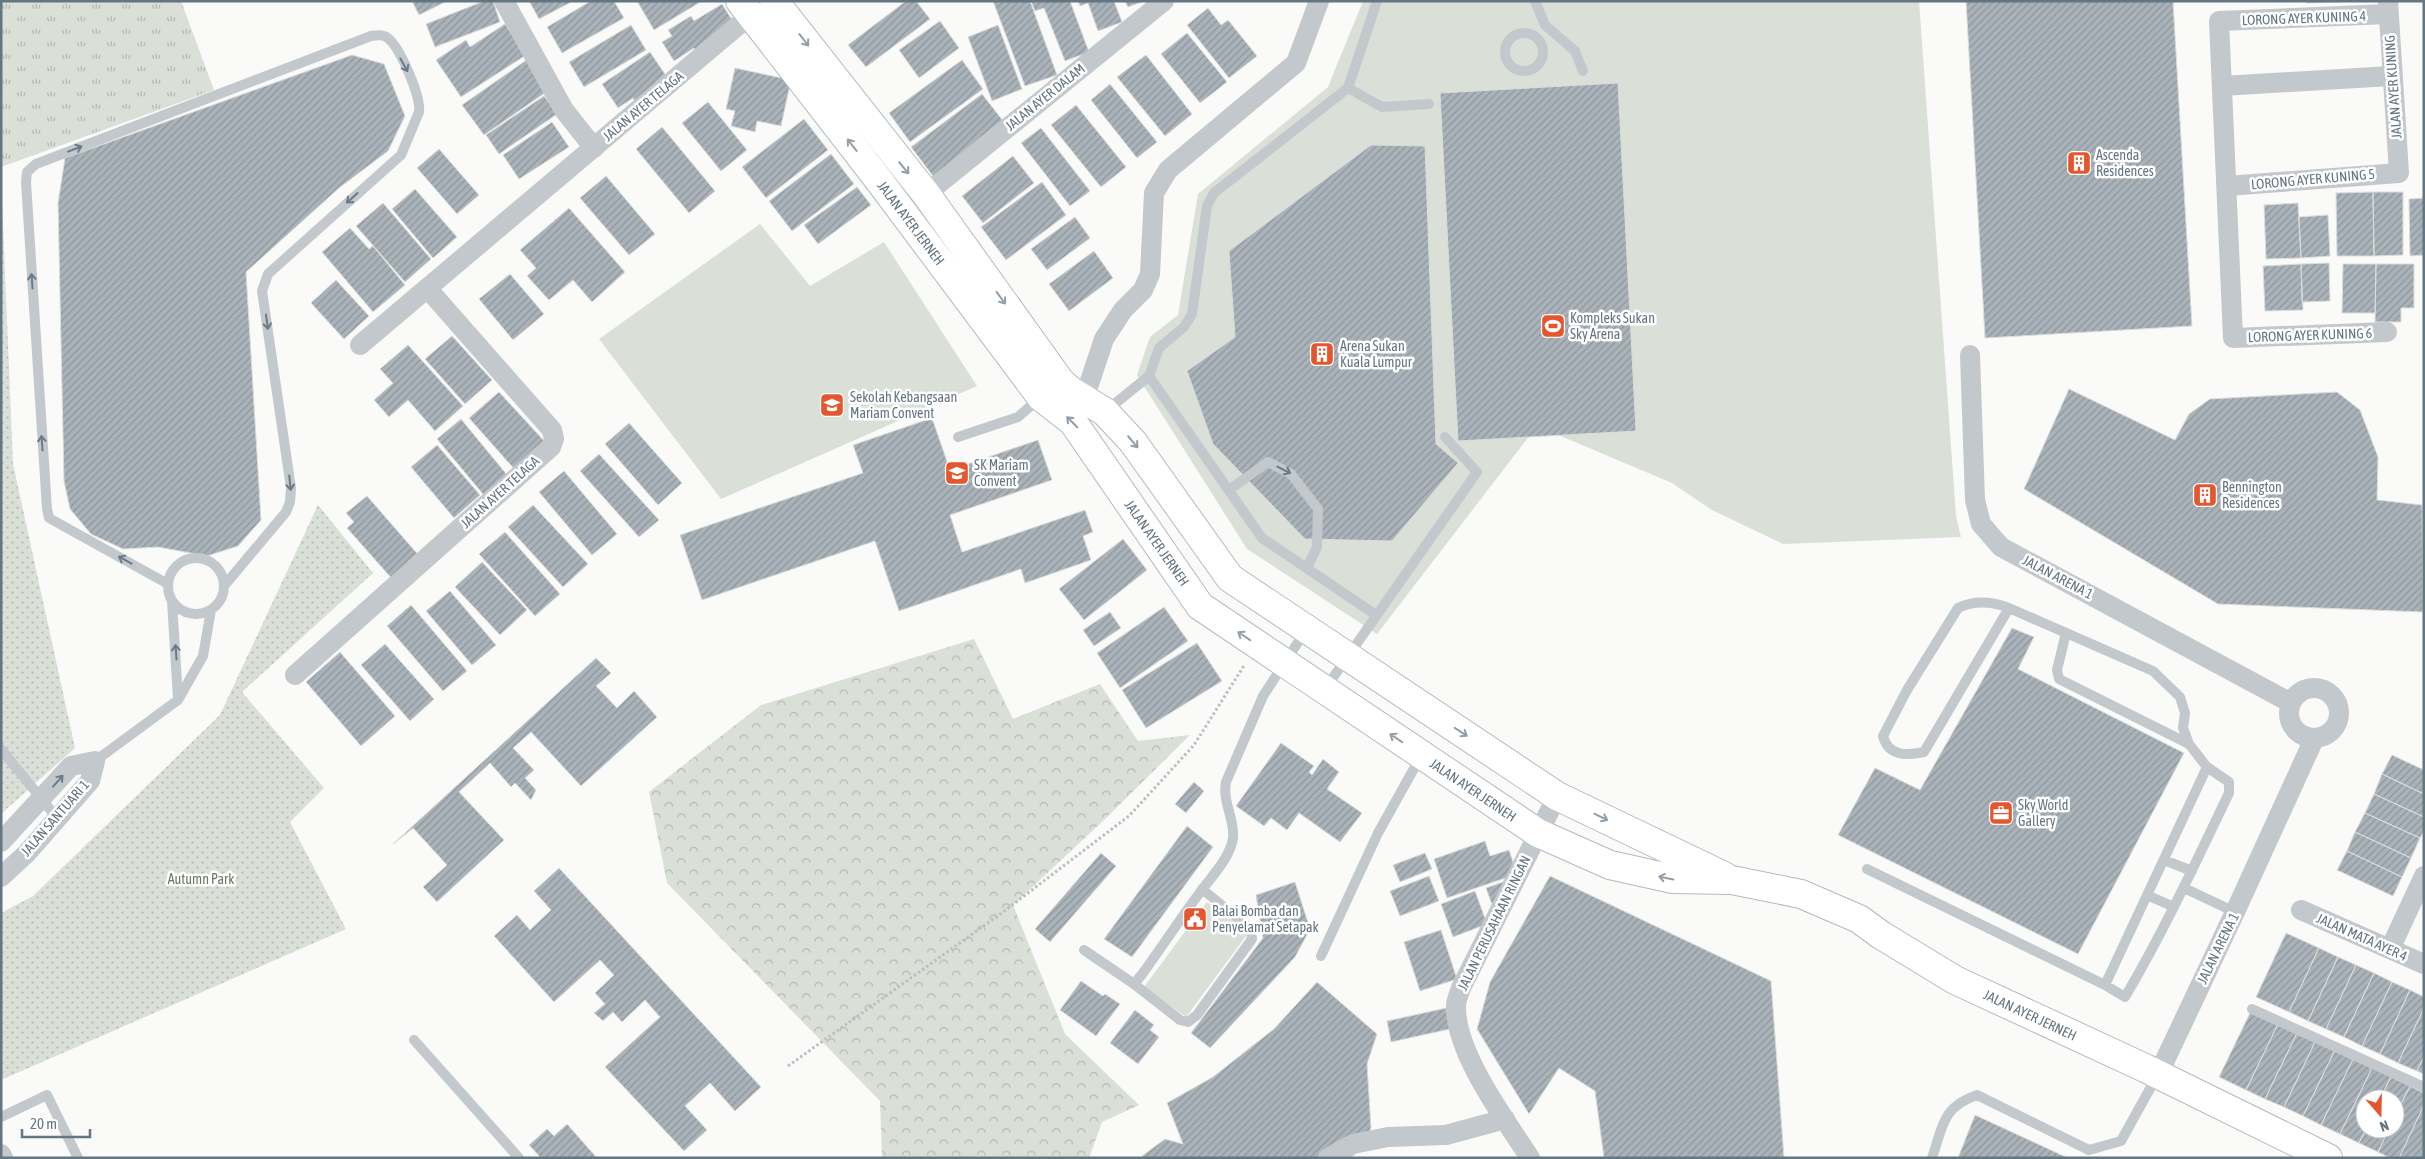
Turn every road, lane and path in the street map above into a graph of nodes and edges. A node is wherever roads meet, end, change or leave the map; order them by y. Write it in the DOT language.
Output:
graph roads {
  1 [pos="504,1"];
  2 [pos="774,1"];
  3 [pos="1164,1"];
  4 [pos="1319,1"];
  5 [pos="1377,1"];
  6 [pos="1535,1"];
  7 [pos="752,6"];
  8 [pos="2388,8"];
  9 [pos="1544,25"];
  10 [pos="1537,39"];
  11 [pos="1583,71"];
  12 [pos="2391,76"];
  13 [pos="2222,86"];
  14 [pos="1348,88"];
  15 [pos="1429,104"];
  16 [pos="594,148"];
  17 [pos="2399,172"];
  18 [pos="2227,186"];
  19 [pos="926,194"];
  20 [pos="428,288"];
  21 [pos="2387,332"];
  22 [pos="360,345"];
  23 [pos="1970,355"];
  24 [pos="1149,376"];
  25 [pos="1050,389"];
  26 [pos="1095,405"];
  27 [pos="958,437"];
  28 [pos="1445,437"];
  29 [pos="1228,490"];
  30 [pos="1306,568"];
  31 [pos="168,584"];
  32 [pos="224,586"];
  33 [pos="172,601"];
  34 [pos="2009,608"];
  35 [pos="211,610"];
  36 [pos="1376,615"];
  37 [pos="1306,629"];
  38 [pos="2066,633"];
  39 [pos="1258,645"];
  40 [pos="1347,657"];
  41 [pos="1285,662"];
  42 [pos="295,675"];
  43 [pos="1324,689"];
  44 [pos="178,700"];
  45 [pos="2291,703"];
  46 [pos="2314,739"];
  47 [pos="2189,744"];
  48 [pos="1,749"];
  49 [pos="1421,755"];
  50 [pos="95,761"];
  51 [pos="2207,767"];
  52 [pos="1557,796"];
  53 [pos="41,800"];
  54 [pos="57,818"];
  55 [pos="1538,833"];
  56 [pos="1,842"];
  57 [pos="2164,860"];
  58 [pos="1868,869"];
  59 [pos="2192,871"];
  60 [pos="2424,876"];
  61 [pos="1,877"];
  62 [pos="1732,880"];
  63 [pos="2184,888"];
  64 [pos="1202,889"];
  65 [pos="2147,895"];
  66 [pos="2174,907"];
  67 [pos="2301,910"];
  68 [pos="2235,912"];
  69 [pos="2390,949"];
  70 [pos="1084,950"];
  71 [pos="1321,956"];
  72 [pos="2424,964"];
  73 [pos="1134,984"];
  74 [pos="2105,985"];
  75 [pos="2252,1009"];
  76 [pos="414,1040"];
  77 [pos="788,1066"];
  78 [pos="2158,1075"];
  79 [pos="2424,1087"];
  80 [pos="1,1117"];
  81 [pos="1505,1119"];
  82 [pos="1,1154"];
  83 [pos="3,1158"];
  84 [pos="78,1158"];
  85 [pos="519,1158"];
  86 [pos="1328,1158"];
  87 [pos="1530,1158"];
  88 [pos="1932,1158"];
  89 [pos="2328,1158"];
  1 -- 16 [label="street"];
  2 -- 19 [label="main road, JALAN AYER JERNEH, one-way"];
  3 -- 19 [label="street, JALAN AYER DALAM"];
  4 -- 26 [label="street"];
  5 -- 14 [label="lane"];
  6 -- 9 [label="lane"];
  7 -- 16 [label="street, JALAN AYER TELAGA"];
  25 -- 7 [label="main road, JALAN AYER JERNEH, one-way"];
  8 -- 12 [label="street, JALAN AYER KUNING"];
  8 -- 13 [label="street, LORONG AYER KUNING 4"];
  9 -- 10 [label="lane"];
  9 -- 11 [label="lane"];
  12 -- 13 [label="street"];
  12 -- 17 [label="street, JALAN AYER KUNING"];
  13 -- 18 [label="street"];
  14 -- 15 [label="lane"];
  14 -- 24 [label="lane"];
  16 -- 20 [label="street, JALAN AYER TELAGA"];
  17 -- 18 [label="street, LORONG AYER KUNING 5"];
  18 -- 21 [label="street, LORONG AYER KUNING 6"];
  19 -- 25 [label="main road, JALAN AYER JERNEH, one-way"];
  20 -- 22 [label="street, JALAN AYER TELAGA"];
  20 -- 42 [label="street, JALAN AYER TELAGA"];
  23 -- 45 [label="street, JALAN ARENA 1"];
  24 -- 26 [label="lane"];
  24 -- 29 [label="lane"];
  25 -- 26 [label="main road, JALAN AYER JERNEH"];
  25 -- 27 [label="lane"];
  39 -- 25 [label="main road, JALAN AYER JERNEH, one-way"];
  26 -- 37 [label="main road, JALAN AYER JERNEH, one-way"];
  28 -- 36 [label="lane"];
  29 -- 30 [label="lane"];
  29 -- 30 [label="lane, one-way"];
  30 -- 36 [label="lane"];
  31 -- 32 [label="lane"];
  31 -- 32 [label="lane, one-way"];
  31 -- 33 [label="lane"];
  32 -- 35 [label="lane"];
  33 -- 35 [label="lane"];
  44 -- 33 [label="lane, one-way"];
  34 -- 34 [label="lane"];
  34 -- 38 [label="lane"];
  35 -- 44 [label="lane"];
  36 -- 40 [label="lane"];
  37 -- 40 [label="main road, JALAN AYER JERNEH"];
  37 -- 41 [label="lane"];
  38 -- 47 [label="lane"];
  38 -- 47 [label="lane"];
  39 -- 41 [label="main road, JALAN AYER JERNEH"];
  39 -- 77 [label="path"];
  40 -- 43 [label="lane"];
  40 -- 52 [label="main road, JALAN AYER JERNEH, one-way"];
  41 -- 43 [label="main road, JALAN AYER JERNEH"];
  41 -- 64 [label="lane"];
  49 -- 43 [label="main road, JALAN AYER JERNEH, one-way"];
  44 -- 50 [label="lane"];
  45 -- 46 [label="street"];
  45 -- 46 [label="street"];
  46 -- 68 [label="street, JALAN ARENA 1"];
  47 -- 51 [label="lane"];
  48 -- 53 [label="lane"];
  49 -- 55 [label="main road, JALAN AYER JERNEH"];
  49 -- 71 [label="lane"];
  53 -- 50 [label="street, JALAN SANTUARI 1, one-way"];
  50 -- 54 [label="street, JALAN SANTUARI 1"];
  51 -- 57 [label="lane"];
  51 -- 59 [label="lane"];
  52 -- 55 [label="street, JALAN PERUSAHAAN RINGAN"];
  52 -- 62 [label="main road, JALAN AYER JERNEH, one-way"];
  53 -- 54 [label="lane"];
  53 -- 56 [label="street, JALAN SANTUARI 1"];
  54 -- 61 [label="street, JALAN SANTUARI 1"];
  62 -- 55 [label="main road, JALAN AYER JERNEH, one-way"];
  55 -- 81 [label="street, JALAN PERUSAHAAN RINGAN"];
  57 -- 59 [label="lane"];
  57 -- 65 [label="lane"];
  58 -- 74 [label="lane"];
  59 -- 63 [label="lane"];
  60 -- 69 [label="street"];
  62 -- 78 [label="main road, JALAN AYER JERNEH"];
  63 -- 66 [label="lane"];
  63 -- 68 [label="lane"];
  64 -- 73 [label="lane"];
  64 -- 73 [label="lane"];
  65 -- 66 [label="lane"];
  65 -- 74 [label="lane"];
  66 -- 74 [label="lane"];
  67 -- 69 [label="street, JALAN MATA AYER 4"];
  68 -- 78 [label="street, JALAN ARENA 1"];
  69 -- 72 [label="street, JALAN MATA AYER 4"];
  70 -- 73 [label="lane"];
  75 -- 79 [label="lane"];
  76 -- 85 [label="lane"];
  78 -- 88 [label="lane"];
  78 -- 89 [label="main road, JALAN AYER JERNEH"];
  80 -- 84 [label="lane"];
  81 -- 86 [label="street"];
  81 -- 87 [label="street, JALAN PERUSAHAAN RINGAN"];
  82 -- 83 [label="street"];
}
